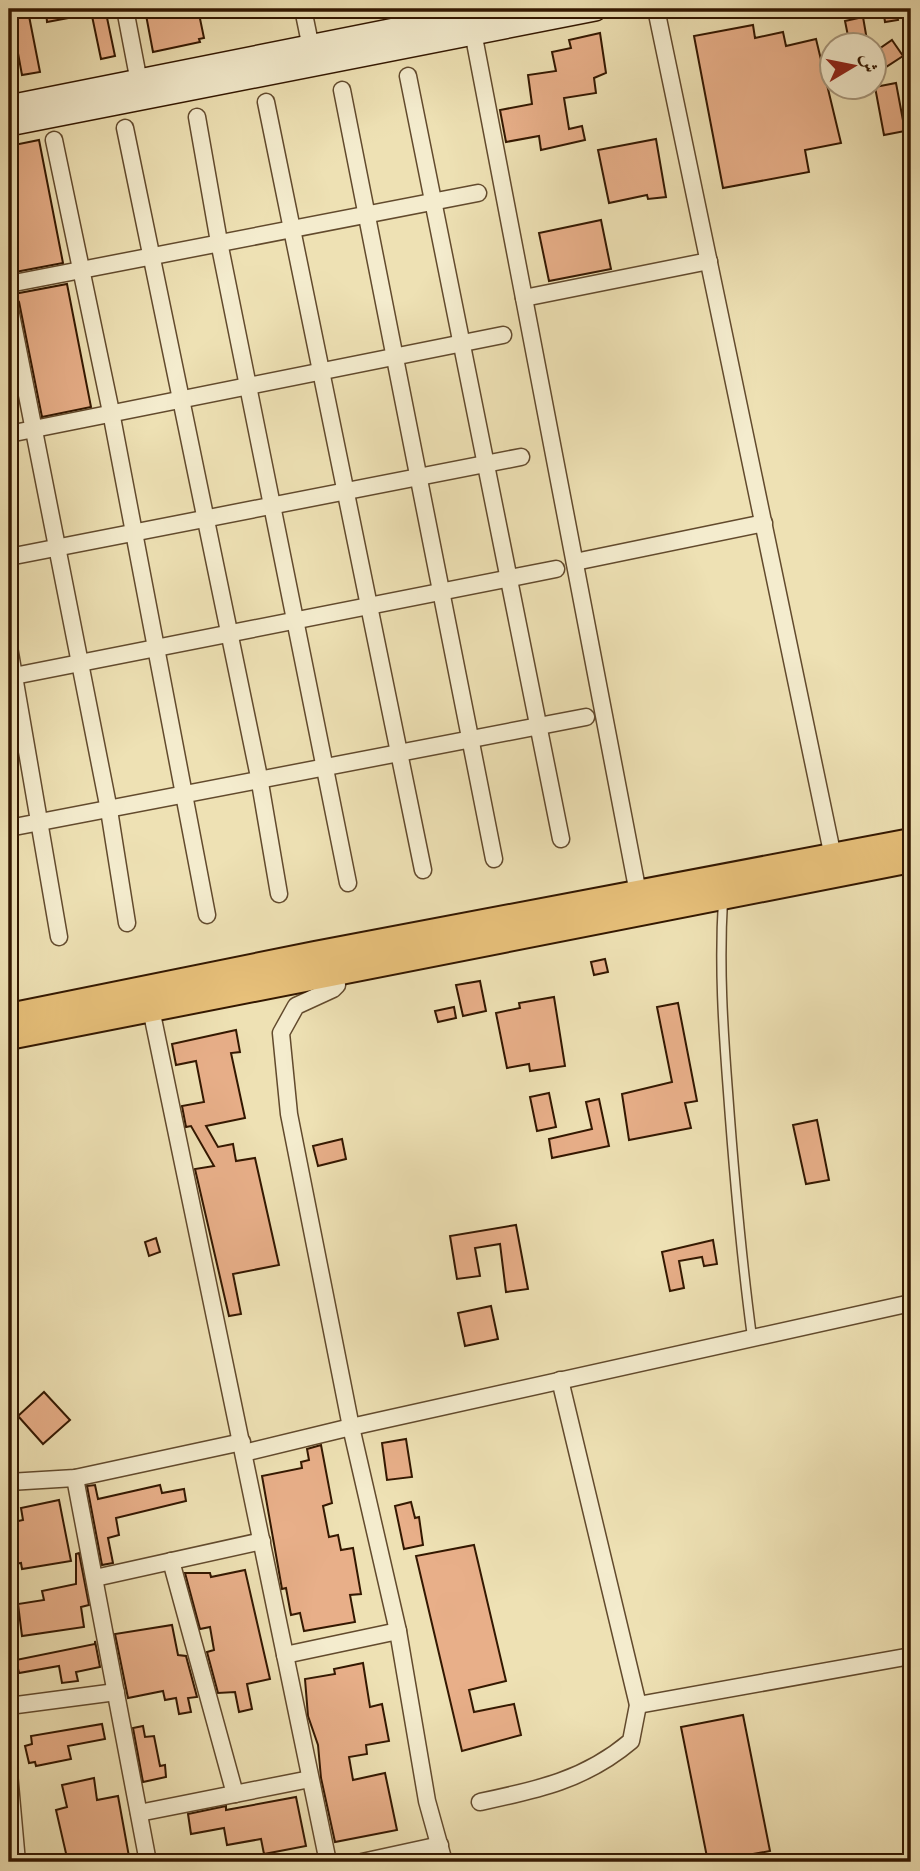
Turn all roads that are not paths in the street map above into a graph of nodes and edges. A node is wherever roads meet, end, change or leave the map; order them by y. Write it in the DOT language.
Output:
graph roads {
  1 [pos="125,9"];
  2 [pos="303,9"];
  3 [pos="500,9"];
  4 [pos="595,9"];
  5 [pos="656,9"];
  6 [pos="471,18"];
  7 [pos="311,48"];
  8 [pos="224,73"];
  9 [pos="408,76"];
  10 [pos="139,82"];
  11 [pos="342,90"];
  12 [pos="266,102"];
  13 [pos="9,107"];
  14 [pos="197,117"];
  15 [pos="9,124"];
  16 [pos="125,128"];
  17 [pos="54,140"];
  18 [pos="478,193"];
  19 [pos="435,201"];
  20 [pos="366,214"];
  21 [pos="290,229"];
  22 [pos="219,242"];
  23 [pos="151,255"];
  24 [pos="709,261"];
  25 [pos="80,269"];
  26 [pos="9,284"];
  27 [pos="524,298"];
  28 [pos="9,304"];
  29 [pos="503,335"];
  30 [pos="463,342"];
  31 [pos="393,356"];
  32 [pos="320,371"];
  33 [pos="249,385"];
  34 [pos="181,398"];
  35 [pos="111,412"];
  36 [pos="33,429"];
  37 [pos="9,434"];
  38 [pos="521,457"];
  39 [pos="485,464"];
  40 [pos="416,477"];
  41 [pos="346,491"];
  42 [pos="271,505"];
  43 [pos="205,518"];
  44 [pos="764,523"];
  45 [pos="132,532"];
  46 [pos="57,548"];
  47 [pos="9,557"];
  48 [pos="575,562"];
  49 [pos="556,569"];
  50 [pos="511,577"];
  51 [pos="439,591"];
  52 [pos="367,606"];
  53 [pos="296,622"];
  54 [pos="228,635"];
  55 [pos="9,647"];
  56 [pos="157,648"];
  57 [pos="80,663"];
  58 [pos="12,677"];
  59 [pos="586,717"];
  60 [pos="539,725"];
  61 [pos="470,737"];
  62 [pos="400,751"];
  63 [pos="324,767"];
  64 [pos="259,777"];
  65 [pos="183,794"];
  66 [pos="109,810"];
  67 [pos="41,820"];
  68 [pos="9,828"];
  69 [pos="561,839"];
  70 [pos="911,841"];
  71 [pos="833,857"];
  72 [pos="494,859"];
  73 [pos="911,860"];
  74 [pos="423,870"];
  75 [pos="348,883"];
  76 [pos="638,893"];
  77 [pos="279,894"];
  78 [pos="723,899"];
  79 [pos="207,915"];
  80 [pos="127,923"];
  81 [pos="59,937"];
  82 [pos="333,961"];
  83 [pos="150,1009"];
  84 [pos="9,1016"];
  85 [pos="9,1037"];
  86 [pos="911,1303"];
  87 [pos="752,1337"];
  88 [pos="560,1380"];
  89 [pos="351,1427"];
  90 [pos="243,1448"];
  91 [pos="75,1478"];
  92 [pos="9,1482"];
  93 [pos="262,1541"];
  94 [pos="171,1561"];
  95 [pos="95,1578"];
  96 [pos="398,1631"];
  97 [pos="285,1655"];
  98 [pos="911,1656"];
  99 [pos="116,1692"];
  100 [pos="638,1705"];
  101 [pos="9,1706"];
  102 [pos="9,1773"];
  103 [pos="310,1779"];
  104 [pos="235,1794"];
  105 [pos="480,1802"];
  106 [pos="138,1813"];
  107 [pos="440,1845"];
  108 [pos="17,1862"];
  109 [pos="148,1862"];
  110 [pos="328,1862"];
  111 [pos="362,1862"];
  112 [pos="443,1862"];
  1 -- 10 [label="street"];
  2 -- 7 [label="street"];
  3 -- 6 [label="street"];
  4 -- 6 [label="street"];
  5 -- 24 [label="street"];
  6 -- 7 [label="street"];
  6 -- 8 [label="street"];
  6 -- 27 [label="street"];
  7 -- 8 [label="street"];
  8 -- 10 [label="street"];
  8 -- 15 [label="street"];
  9 -- 19 [label="street"];
  10 -- 13 [label="street"];
  11 -- 20 [label="street"];
  12 -- 21 [label="street"];
  14 -- 22 [label="street"];
  16 -- 23 [label="street"];
  17 -- 25 [label="street"];
  18 -- 19 [label="street"];
  19 -- 20 [label="street"];
  19 -- 30 [label="street"];
  20 -- 21 [label="street"];
  20 -- 31 [label="street"];
  21 -- 22 [label="street"];
  21 -- 32 [label="street"];
  22 -- 23 [label="street"];
  22 -- 33 [label="street"];
  23 -- 25 [label="street"];
  23 -- 34 [label="street"];
  24 -- 27 [label="street"];
  24 -- 44 [label="street"];
  25 -- 26 [label="street"];
  25 -- 35 [label="street"];
  27 -- 48 [label="street"];
  28 -- 36 [label="street"];
  29 -- 30 [label="street"];
  30 -- 31 [label="street"];
  30 -- 39 [label="street"];
  31 -- 32 [label="street"];
  31 -- 40 [label="street"];
  32 -- 33 [label="street"];
  32 -- 41 [label="street"];
  33 -- 34 [label="street"];
  33 -- 42 [label="street"];
  34 -- 35 [label="street"];
  34 -- 43 [label="street"];
  35 -- 36 [label="street"];
  35 -- 45 [label="street"];
  36 -- 37 [label="street"];
  36 -- 46 [label="street"];
  38 -- 39 [label="street"];
  39 -- 40 [label="street"];
  39 -- 50 [label="street"];
  40 -- 41 [label="street"];
  40 -- 51 [label="street"];
  41 -- 42 [label="street"];
  41 -- 52 [label="street"];
  42 -- 43 [label="street"];
  42 -- 53 [label="street"];
  43 -- 45 [label="street"];
  43 -- 54 [label="street"];
  44 -- 48 [label="street"];
  44 -- 71 [label="street"];
  45 -- 46 [label="street"];
  45 -- 56 [label="street"];
  46 -- 47 [label="street"];
  46 -- 57 [label="street"];
  48 -- 76 [label="street"];
  49 -- 50 [label="street"];
  50 -- 51 [label="street"];
  50 -- 60 [label="street"];
  51 -- 52 [label="street"];
  51 -- 61 [label="street"];
  52 -- 53 [label="street"];
  52 -- 62 [label="street"];
  53 -- 54 [label="street"];
  53 -- 63 [label="street"];
  54 -- 56 [label="street"];
  54 -- 64 [label="street"];
  55 -- 58 [label="street"];
  56 -- 57 [label="street"];
  56 -- 65 [label="street"];
  57 -- 58 [label="street"];
  57 -- 66 [label="street"];
  58 -- 67 [label="street"];
  59 -- 60 [label="street"];
  60 -- 61 [label="street"];
  60 -- 69 [label="street"];
  61 -- 62 [label="street"];
  61 -- 72 [label="street"];
  62 -- 63 [label="street"];
  62 -- 74 [label="street"];
  63 -- 64 [label="street"];
  63 -- 75 [label="street"];
  64 -- 65 [label="street"];
  64 -- 77 [label="street"];
  65 -- 66 [label="street"];
  65 -- 79 [label="street"];
  66 -- 67 [label="street"];
  66 -- 80 [label="street"];
  67 -- 68 [label="street"];
  67 -- 81 [label="street"];
  70 -- 71 [label="main road"];
  71 -- 76 [label="main road"];
  73 -- 78 [label="main road"];
  76 -- 82 [label="main road"];
  78 -- 82 [label="main road"];
  78 -- 87 [label="lane"];
  82 -- 83 [label="main road"];
  82 -- 84 [label="main road"];
  82 -- 89 [label="street"];
  83 -- 85 [label="main road"];
  83 -- 90 [label="street"];
  86 -- 87 [label="street"];
  87 -- 88 [label="street"];
  88 -- 89 [label="street"];
  88 -- 100 [label="street"];
  89 -- 90 [label="street"];
  89 -- 96 [label="street"];
  90 -- 91 [label="street"];
  90 -- 93 [label="street"];
  91 -- 92 [label="street"];
  91 -- 95 [label="street"];
  93 -- 94 [label="street"];
  93 -- 97 [label="street"];
  94 -- 95 [label="street"];
  94 -- 104 [label="street"];
  95 -- 99 [label="street"];
  96 -- 97 [label="street"];
  96 -- 107 [label="street"];
  97 -- 103 [label="street"];
  98 -- 100 [label="street"];
  99 -- 101 [label="street"];
  99 -- 106 [label="street"];
  100 -- 105 [label="street"];
  102 -- 108 [label="street"];
  103 -- 104 [label="street"];
  103 -- 110 [label="street"];
  104 -- 106 [label="street"];
  106 -- 109 [label="street"];
  107 -- 111 [label="street"];
  107 -- 112 [label="street"];
}
